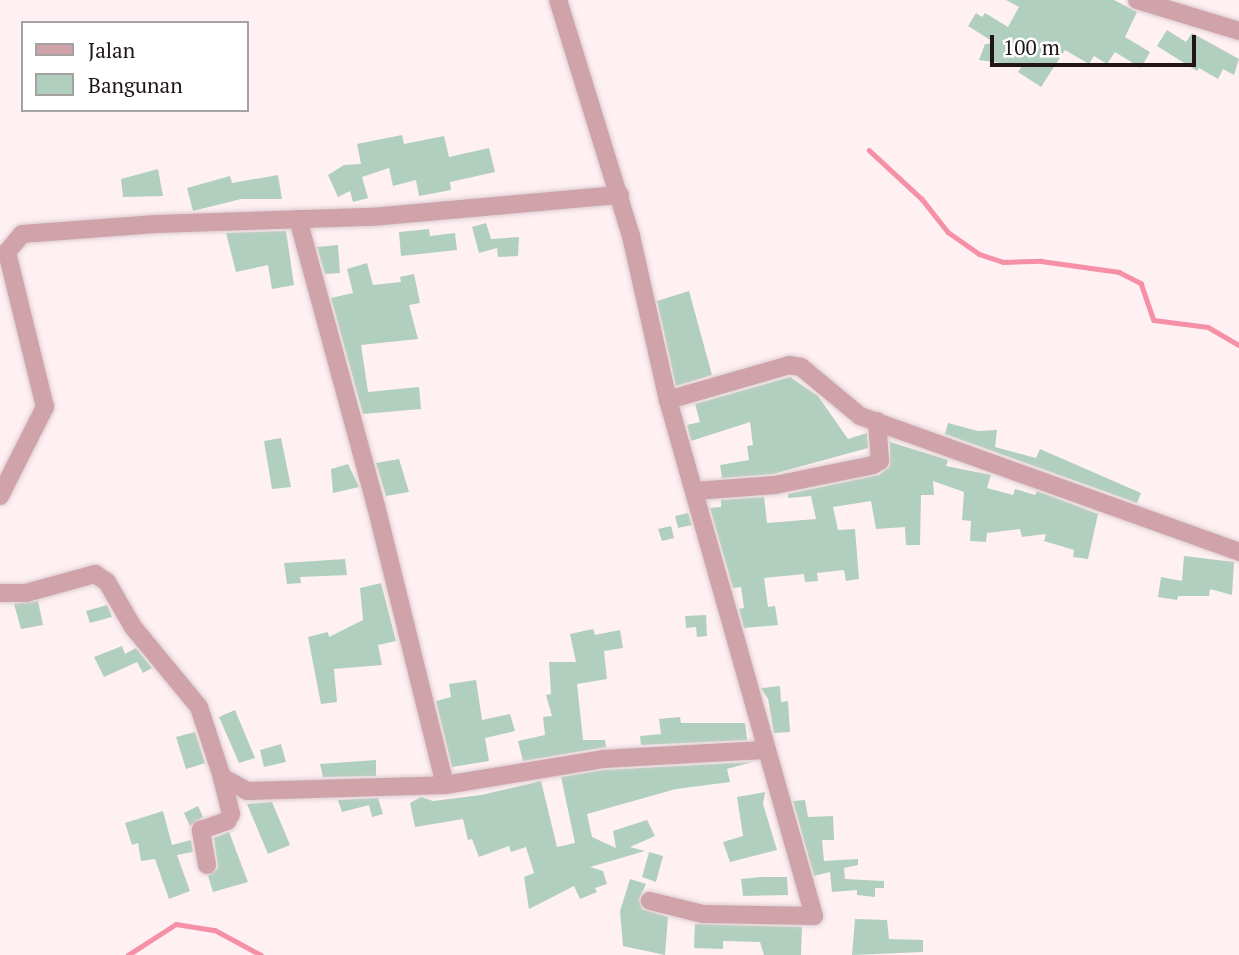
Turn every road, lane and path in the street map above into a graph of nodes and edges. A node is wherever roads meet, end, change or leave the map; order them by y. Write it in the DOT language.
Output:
graph roads {
  1 [pos="558,0"];
  2 [pos="1138,0"];
  3 [pos="1239,32"];
  4 [pos="620,195"];
  5 [pos="298,219"];
  6 [pos="668,400"];
  7 [pos="877,421"];
  8 [pos="695,491"];
  9 [pos="0,496"];
  10 [pos="1239,552"];
  11 [pos="0,593"];
  12 [pos="764,750"];
  13 [pos="222,777"];
  14 [pos="444,785"];
  15 [pos="207,864"];
  16 [pos="650,901"];
  1 -- 4 [label="street"];
  2 -- 3 [label="street"];
  4 -- 5 [label="street"];
  4 -- 6 [label="street"];
  5 -- 9 [label="street"];
  5 -- 14 [label="street"];
  6 -- 7 [label="street"];
  6 -- 8 [label="street"];
  7 -- 8 [label="street"];
  7 -- 10 [label="street"];
  8 -- 12 [label="street"];
  11 -- 13 [label="street"];
  12 -- 14 [label="street"];
  12 -- 16 [label="street"];
  13 -- 14 [label="street"];
  13 -- 15 [label="street"];
}
